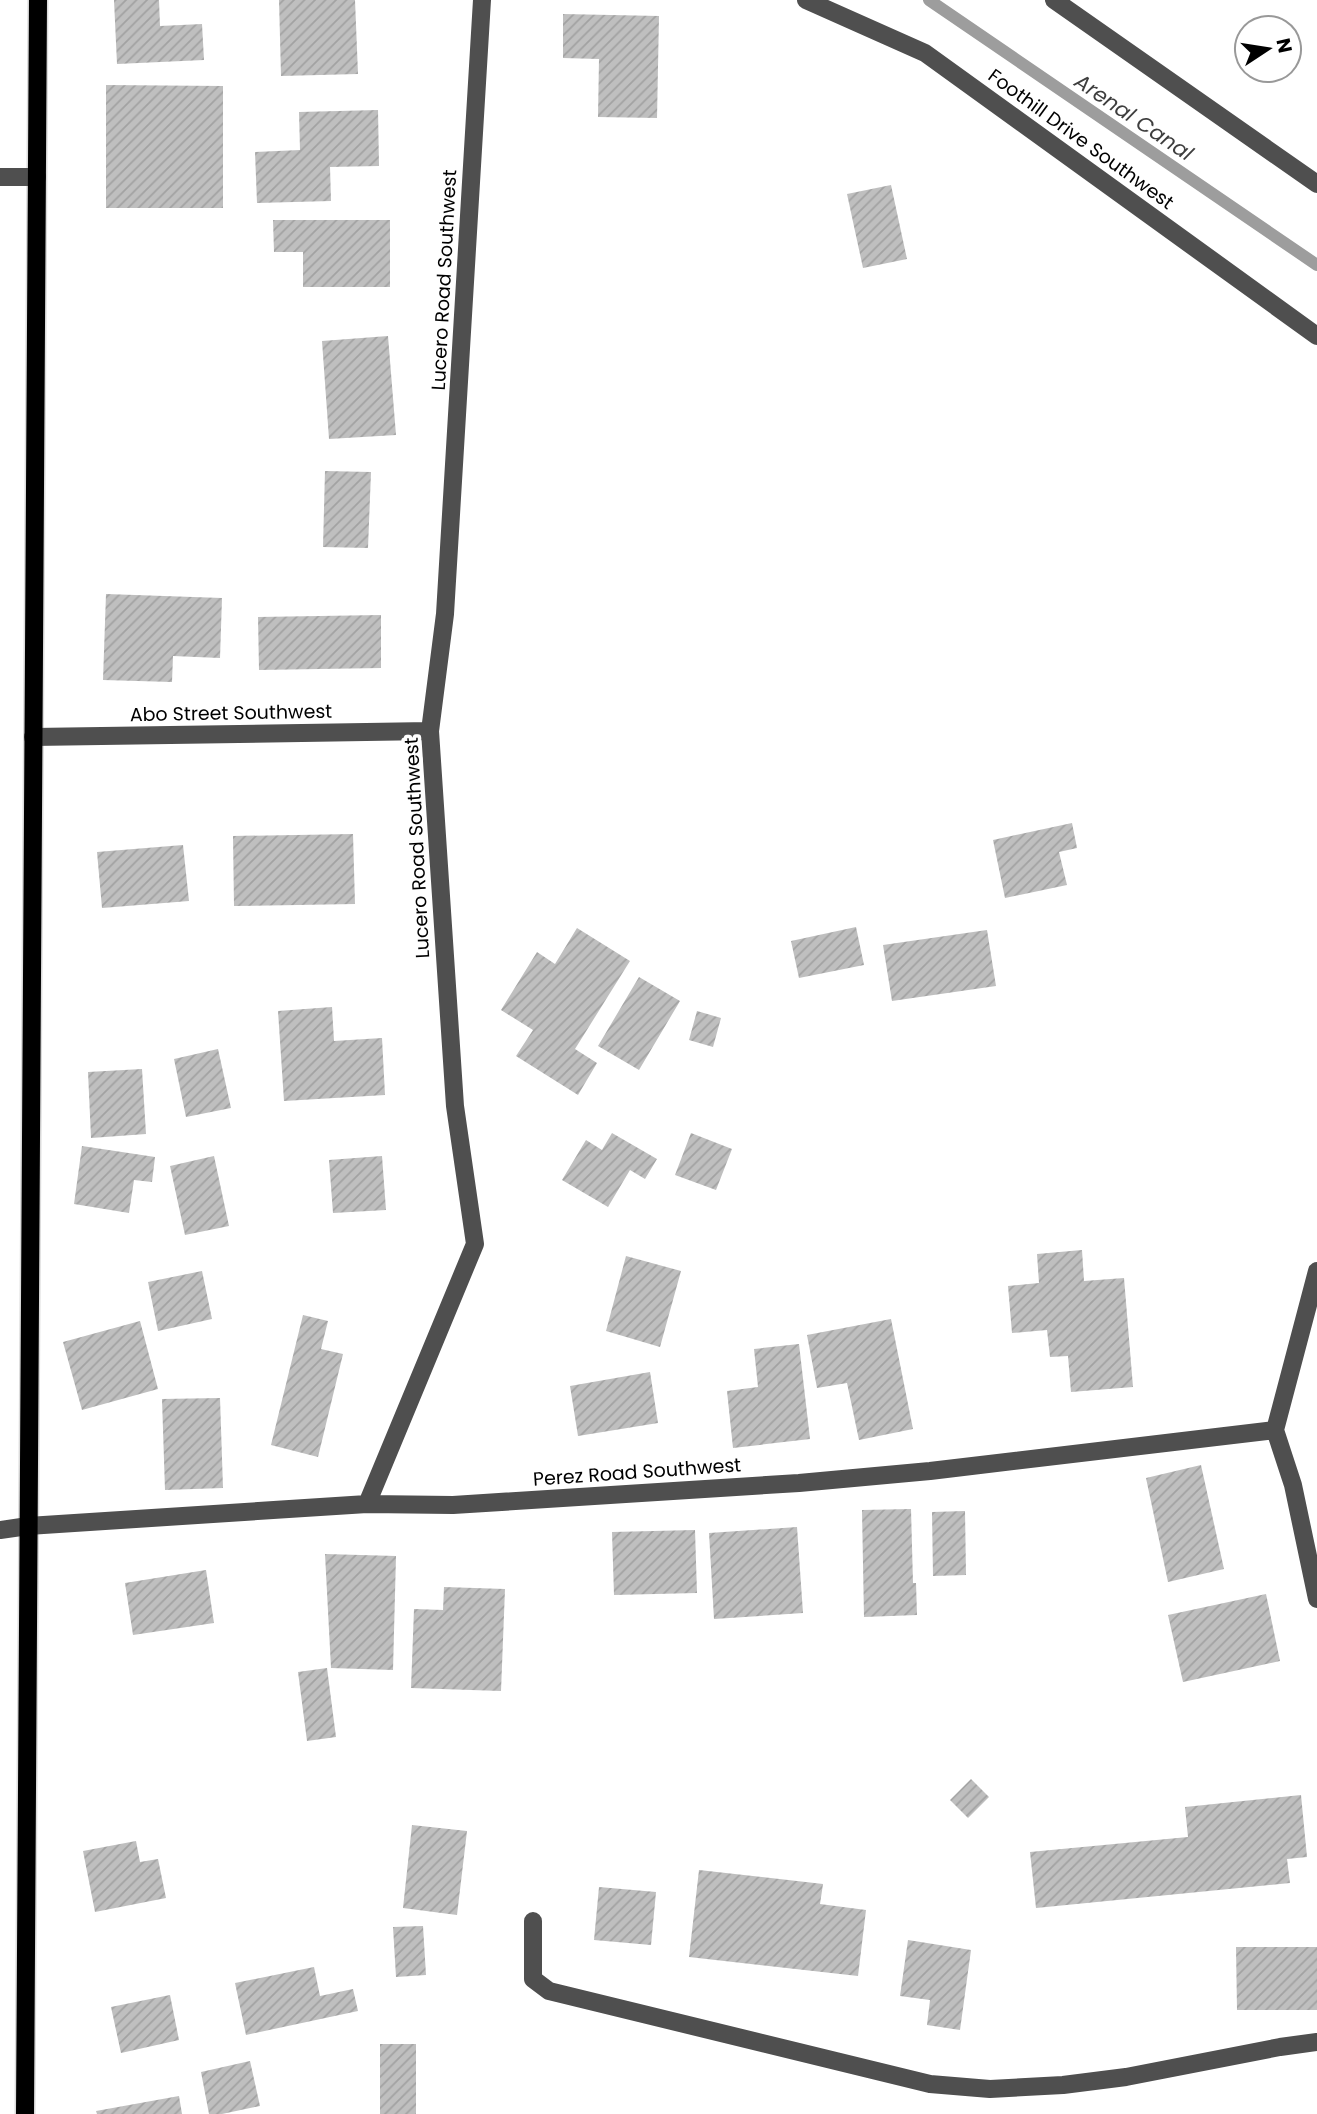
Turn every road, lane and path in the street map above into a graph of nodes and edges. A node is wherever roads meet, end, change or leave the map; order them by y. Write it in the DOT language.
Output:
graph roads {
  1 [pos="38,0"];
  2 [pos="482,0"];
  3 [pos="806,0"];
  4 [pos="1054,0"];
  5 [pos="0,177"];
  6 [pos="37,177"];
  7 [pos="1317,184"];
  8 [pos="1317,336"];
  9 [pos="430,732"];
  10 [pos="33,737"];
  11 [pos="1317,1271"];
  12 [pos="1275,1430"];
  13 [pos="367,1504"];
  14 [pos="28,1526"];
  15 [pos="0,1530"];
  16 [pos="1317,1599"];
  17 [pos="533,1921"];
  18 [pos="1317,2042"];
  19 [pos="25,2114"];
  1 -- 6 [label="main road"];
  2 -- 9 [label="street, Lucero Road Southwest"];
  3 -- 8 [label="street, Foothill Drive Southwest"];
  4 -- 7 [label="street"];
  5 -- 6 [label="street"];
  6 -- 10 [label="main road"];
  9 -- 10 [label="street, Abo Street Southwest"];
  9 -- 13 [label="street, Lucero Road Southwest"];
  10 -- 14 [label="main road"];
  11 -- 12 [label="street"];
  12 -- 13 [label="street, Perez Road Southwest"];
  12 -- 16 [label="street"];
  13 -- 14 [label="street, Perez Road Southwest"];
  14 -- 15 [label="street, Perez Road Southwest"];
  14 -- 19 [label="main road"];
  17 -- 18 [label="street"];
}
